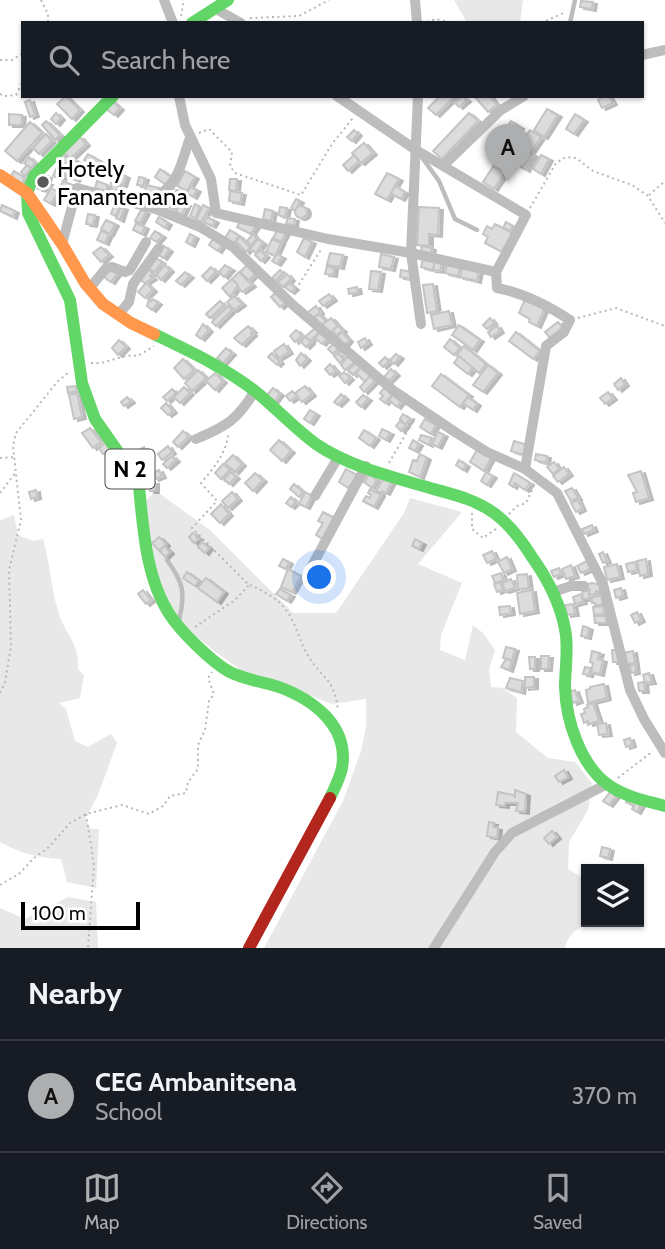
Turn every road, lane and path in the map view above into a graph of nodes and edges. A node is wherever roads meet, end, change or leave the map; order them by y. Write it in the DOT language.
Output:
graph roads {
  1 [pos="41,0"];
  2 [pos="164,0"];
  3 [pos="184,0"];
  4 [pos="228,0"];
  5 [pos="329,0"];
  6 [pos="415,0"];
  7 [pos="575,0"];
  8 [pos="214,8"];
  9 [pos="573,9"];
  10 [pos="238,20"];
  11 [pos="48,21"];
  12 [pos="172,21"];
  13 [pos="180,21"];
  14 [pos="195,21"];
  15 [pos="417,21"];
  16 [pos="546,21"];
  17 [pos="570,21"];
  18 [pos="665,50"];
  19 [pos="21,54"];
  20 [pos="644,55"];
  21 [pos="0,60"];
  22 [pos="21,85"];
  23 [pos="0,94"];
  24 [pos="111,98"];
  25 [pos="179,98"];
  26 [pos="340,98"];
  27 [pos="418,98"];
  28 [pos="521,98"];
  29 [pos="358,112"];
  30 [pos="190,138"];
  31 [pos="416,150"];
  32 [pos="443,165"];
  33 [pos="0,175"];
  34 [pos="665,181"];
  35 [pos="27,193"];
  36 [pos="648,196"];
  37 [pos="156,209"];
  38 [pos="526,215"];
  39 [pos="665,223"];
  40 [pos="477,230"];
  41 [pos="328,239"];
  42 [pos="146,242"];
  43 [pos="62,244"];
  44 [pos="159,248"];
  45 [pos="411,253"];
  46 [pos="496,272"];
  47 [pos="90,288"];
  48 [pos="289,300"];
  49 [pos="118,315"];
  50 [pos="570,320"];
  51 [pos="421,324"];
  52 [pos="665,327"];
  53 [pos="166,339"];
  54 [pos="79,361"];
  55 [pos="70,371"];
  56 [pos="255,391"];
  57 [pos="420,410"];
  58 [pos="232,422"];
  59 [pos="195,439"];
  60 [pos="339,456"];
  61 [pos="15,457"];
  62 [pos="0,458"];
  63 [pos="366,466"];
  64 [pos="525,469"];
  65 [pos="16,471"];
  66 [pos="383,473"];
  67 [pos="536,476"];
  68 [pos="0,493"];
  69 [pos="315,496"];
  70 [pos="473,501"];
  71 [pos="503,520"];
  72 [pos="167,560"];
  73 [pos="306,577"];
  74 [pos="249,585"];
  75 [pos="584,586"];
  76 [pos="553,592"];
  77 [pos="178,624"];
  78 [pos="187,636"];
  79 [pos="217,663"];
  80 [pos="0,693"];
  81 [pos="338,710"];
  82 [pos="662,750"];
  83 [pos="607,784"];
  84 [pos="665,806"];
  85 [pos="86,814"];
  86 [pos="0,885"];
  87 [pos="88,948"];
  88 [pos="249,948"];
  89 [pos="434,948"];
  1 -- 11 [label="path"];
  2 -- 12 [label="street"];
  3 -- 13 [label="path"];
  4 -- 8 [label="main road"];
  5 -- 10 [label="path"];
  6 -- 15 [label="street"];
  7 -- 9 [label="lane"];
  8 -- 10 [label="street"];
  8 -- 14 [label="main road"];
  9 -- 16 [label="path"];
  9 -- 17 [label="lane"];
  18 -- 20 [label="street"];
  19 -- 21 [label="path"];
  22 -- 23 [label="path"];
  24 -- 35 [label="main road"];
  25 -- 30 [label="street"];
  26 -- 29 [label="street"];
  27 -- 31 [label="street"];
  28 -- 32 [label="street"];
  29 -- 30 [label="path"];
  29 -- 31 [label="street"];
  30 -- 37 [label="street"];
  30 -- 41 [label="street"];
  31 -- 32 [label="street"];
  31 -- 40 [label="lane"];
  31 -- 45 [label="street"];
  32 -- 38 [label="street"];
  33 -- 35 [label="main road"];
  34 -- 36 [label="path"];
  35 -- 43 [label="main road"];
  35 -- 54 [label="main road, N 2"];
  36 -- 38 [label="path"];
  36 -- 39 [label="path"];
  37 -- 43 [label="street"];
  37 -- 48 [label="street"];
  38 -- 46 [label="street"];
  41 -- 45 [label="street"];
  41 -- 48 [label="path"];
  42 -- 47 [label="street"];
  43 -- 47 [label="main road"];
  44 -- 49 [label="street"];
  45 -- 46 [label="street"];
  45 -- 51 [label="street"];
  46 -- 50 [label="street"];
  47 -- 49 [label="main road"];
  48 -- 57 [label="street"];
  49 -- 53 [label="main road"];
  50 -- 52 [label="path"];
  50 -- 64 [label="street"];
  53 -- 54 [label="path"];
  53 -- 56 [label="main road"];
  54 -- 77 [label="main road, N 2"];
  55 -- 61 [label="path"];
  56 -- 58 [label="street"];
  56 -- 60 [label="main road"];
  57 -- 64 [label="street"];
  57 -- 66 [label="path"];
  58 -- 59 [label="street"];
  58 -- 74 [label="path"];
  60 -- 63 [label="main road"];
  60 -- 69 [label="street"];
  61 -- 62 [label="path"];
  61 -- 65 [label="path"];
  63 -- 66 [label="main road"];
  63 -- 73 [label="street"];
  64 -- 67 [label="street"];
  65 -- 68 [label="path"];
  65 -- 80 [label="path"];
  66 -- 70 [label="main road"];
  67 -- 71 [label="path"];
  67 -- 82 [label="street"];
  70 -- 71 [label="main road"];
  70 -- 71 [label="path"];
  71 -- 76 [label="main road"];
  72 -- 77 [label="lane"];
  74 -- 78 [label="path"];
  74 -- 81 [label="path"];
  75 -- 76 [label="street"];
  76 -- 83 [label="main road"];
  77 -- 78 [label="main road, N 2"];
  78 -- 79 [label="main road, N 2"];
  79 -- 85 [label="path"];
  79 -- 88 [label="main road, N 2"];
  82 -- 83 [label="path"];
  83 -- 84 [label="main road"];
  83 -- 89 [label="street"];
  85 -- 86 [label="path"];
  85 -- 87 [label="path"];
}
